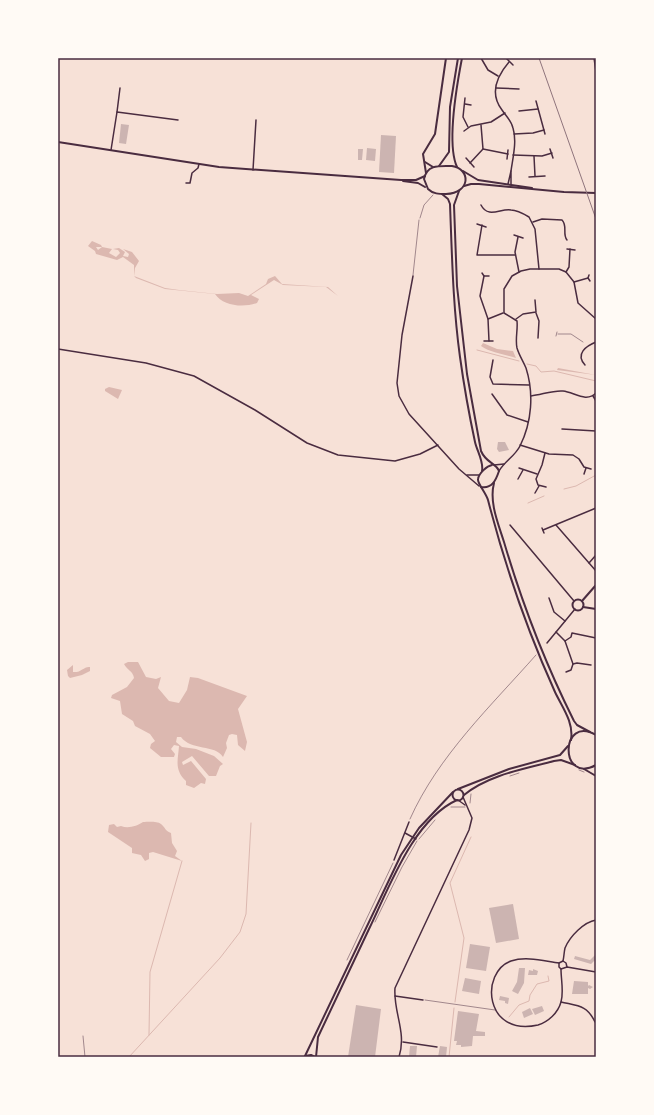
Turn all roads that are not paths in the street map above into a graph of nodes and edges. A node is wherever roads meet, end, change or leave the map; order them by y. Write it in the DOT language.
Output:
graph roads {
  1 [pos="446,58"];
  2 [pos="458,58"];
  3 [pos="462,58"];
  4 [pos="480,58"];
  5 [pos="506,58"];
  6 [pos="594,58"];
  7 [pos="483,62"];
  8 [pos="509,62"];
  9 [pos="479,64"];
  10 [pos="513,65"];
  11 [pos="596,72"];
  12 [pos="498,76"];
  13 [pos="120,88"];
  14 [pos="496,88"];
  15 [pos="513,89"];
  16 [pos="520,89"];
  17 [pos="512,94"];
  18 [pos="466,98"];
  19 [pos="536,101"];
  20 [pos="465,104"];
  21 [pos="471,105"];
  22 [pos="525,106"];
  23 [pos="538,109"];
  24 [pos="519,111"];
  25 [pos="525,111"];
  26 [pos="117,112"];
  27 [pos="505,113"];
  28 [pos="178,120"];
  29 [pos="256,120"];
  30 [pos="482,125"];
  31 [pos="468,127"];
  32 [pos="544,130"];
  33 [pos="464,131"];
  34 [pos="514,134"];
  35 [pos="545,134"];
  36 [pos="58,142"];
  37 [pos="483,149"];
  38 [pos="550,149"];
  39 [pos="111,150"];
  40 [pos="508,150"];
  41 [pos="552,153"];
  42 [pos="508,154"];
  43 [pos="513,155"];
  44 [pos="534,156"];
  45 [pos="466,158"];
  46 [pos="553,158"];
  47 [pos="508,159"];
  48 [pos="424,161"];
  49 [pos="470,163"];
  50 [pos="199,164"];
  51 [pos="439,166"];
  52 [pos="433,167"];
  53 [pos="457,167"];
  54 [pos="474,167"];
  55 [pos="254,170"];
  56 [pos="462,171"];
  57 [pos="426,173"];
  58 [pos="425,176"];
  59 [pos="535,176"];
  60 [pos="545,176"];
  61 [pos="529,177"];
  62 [pos="401,180"];
  63 [pos="186,183"];
  64 [pos="464,186"];
  65 [pos="510,186"];
  66 [pos="426,188"];
  67 [pos="459,191"];
  68 [pos="596,193"];
  69 [pos="442,194"];
  70 [pos="481,205"];
  71 [pos="419,220"];
  72 [pos="533,222"];
  73 [pos="477,224"];
  74 [pos="482,225"];
  75 [pos="486,227"];
  76 [pos="514,235"];
  77 [pos="518,237"];
  78 [pos="523,238"];
  79 [pos="565,238"];
  80 [pos="562,240"];
  81 [pos="567,240"];
  82 [pos="567,249"];
  83 [pos="570,249"];
  84 [pos="575,250"];
  85 [pos="515,255"];
  86 [pos="538,269"];
  87 [pos="519,272"];
  88 [pos="566,272"];
  89 [pos="482,273"];
  90 [pos="413,276"];
  91 [pos="484,276"];
  92 [pos="489,276"];
  93 [pos="589,276"];
  94 [pos="588,278"];
  95 [pos="412,281"];
  96 [pos="590,281"];
  97 [pos="416,282"];
  98 [pos="574,282"];
  99 [pos="535,300"];
  100 [pos="536,312"];
  101 [pos="504,313"];
  102 [pos="488,319"];
  103 [pos="516,319"];
  104 [pos="596,319"];
  105 [pos="556,332"];
  106 [pos="558,334"];
  107 [pos="534,335"];
  108 [pos="538,335"];
  109 [pos="556,336"];
  110 [pos="538,338"];
  111 [pos="484,341"];
  112 [pos="489,341"];
  113 [pos="493,341"];
  114 [pos="583,342"];
  115 [pos="596,342"];
  116 [pos="586,346"];
  117 [pos="58,349"];
  118 [pos="493,360"];
  119 [pos="580,365"];
  120 [pos="490,372"];
  121 [pos="494,372"];
  122 [pos="529,385"];
  123 [pos="596,393"];
  124 [pos="492,394"];
  125 [pos="498,395"];
  126 [pos="530,396"];
  127 [pos="593,396"];
  128 [pos="495,398"];
  129 [pos="596,401"];
  130 [pos="528,422"];
  131 [pos="562,429"];
  132 [pos="596,432"];
  133 [pos="438,445"];
  134 [pos="520,445"];
  135 [pos="545,453"];
  136 [pos="504,464"];
  137 [pos="493,465"];
  138 [pos="518,468"];
  139 [pos="586,468"];
  140 [pos="591,469"];
  141 [pos="522,470"];
  142 [pos="482,472"];
  143 [pos="537,474"];
  144 [pos="584,474"];
  145 [pos="467,475"];
  146 [pos="480,475"];
  147 [pos="498,475"];
  148 [pos="518,479"];
  149 [pos="495,481"];
  150 [pos="480,486"];
  151 [pos="539,486"];
  152 [pos="546,488"];
  153 [pos="535,493"];
  154 [pos="596,508"];
  155 [pos="510,525"];
  156 [pos="556,525"];
  157 [pos="514,530"];
  158 [pos="510,532"];
  159 [pos="544,533"];
  160 [pos="596,555"];
  161 [pos="589,563"];
  162 [pos="596,572"];
  163 [pos="596,585"];
  164 [pos="549,598"];
  165 [pos="574,601"];
  166 [pos="582,601"];
  167 [pos="583,607"];
  168 [pos="575,609"];
  169 [pos="596,609"];
  170 [pos="565,621"];
  171 [pos="556,632"];
  172 [pos="596,638"];
  173 [pos="565,641"];
  174 [pos="547,644"];
  175 [pos="573,664"];
  176 [pos="591,665"];
  177 [pos="566,672"];
  178 [pos="590,732"];
  179 [pos="595,734"];
  180 [pos="571,740"];
  181 [pos="568,746"];
  182 [pos="575,765"];
  183 [pos="596,765"];
  184 [pos="581,767"];
  185 [pos="596,776"];
  186 [pos="458,789"];
  187 [pos="453,792"];
  188 [pos="463,796"];
  189 [pos="458,800"];
  190 [pos="465,805"];
  191 [pos="409,822"];
  192 [pos="405,833"];
  193 [pos="412,837"];
  194 [pos="416,839"];
  195 [pos="394,860"];
  196 [pos="596,920"];
  197 [pos="563,961"];
  198 [pos="559,963"];
  199 [pos="567,967"];
  200 [pos="562,969"];
  201 [pos="596,972"];
  202 [pos="395,996"];
  203 [pos="423,1000"];
  204 [pos="561,1002"];
  205 [pos="495,1010"];
  206 [pos="595,1022"];
  207 [pos="402,1042"];
  208 [pos="437,1047"];
  209 [pos="305,1057"];
  210 [pos="315,1057"];
  211 [pos="399,1057"];
  1 -- 48 [label="main road"];
  2 -- 51 [label="main road"];
  3 -- 53 [label="main road"];
  4 -- 7 [label="street"];
  5 -- 8 [label="street"];
  6 -- 11 [label="street"];
  7 -- 9 [label="street"];
  7 -- 12 [label="street"];
  8 -- 10 [label="street"];
  8 -- 12 [label="street"];
  12 -- 14 [label="street"];
  13 -- 26 [label="street"];
  14 -- 15 [label="street"];
  14 -- 27 [label="street"];
  15 -- 16 [label="street"];
  15 -- 17 [label="street"];
  18 -- 20 [label="street"];
  19 -- 23 [label="street"];
  20 -- 21 [label="street"];
  20 -- 31 [label="street"];
  22 -- 25 [label="street"];
  23 -- 25 [label="street"];
  23 -- 32 [label="street"];
  24 -- 25 [label="street"];
  26 -- 28 [label="street"];
  26 -- 39 [label="street"];
  27 -- 30 [label="street"];
  27 -- 34 [label="street"];
  29 -- 55 [label="street"];
  30 -- 31 [label="street"];
  30 -- 37 [label="street"];
  31 -- 33 [label="street"];
  32 -- 34 [label="street"];
  32 -- 35 [label="street"];
  34 -- 43 [label="street"];
  36 -- 39 [label="main road"];
  37 -- 42 [label="street"];
  37 -- 49 [label="street"];
  38 -- 41 [label="street"];
  39 -- 50 [label="main road"];
  40 -- 42 [label="street"];
  41 -- 44 [label="street"];
  41 -- 46 [label="street"];
  42 -- 47 [label="street"];
  43 -- 44 [label="street"];
  43 -- 65 [label="street"];
  44 -- 59 [label="street"];
  45 -- 49 [label="street"];
  48 -- 52 [label="main road"];
  48 -- 57 [label="main road"];
  49 -- 54 [label="street"];
  50 -- 55 [label="main road"];
  50 -- 63 [label="street"];
  51 -- 52 [label="main road"];
  51 -- 53 [label="main road"];
  52 -- 57 [label="main road"];
  53 -- 56 [label="main road"];
  55 -- 62 [label="main road"];
  56 -- 64 [label="main road"];
  56 -- 65 [label="main road"];
  57 -- 58 [label="main road"];
  58 -- 62 [label="main road"];
  58 -- 66 [label="main road"];
  59 -- 60 [label="street"];
  59 -- 61 [label="street"];
  62 -- 66 [label="main road"];
  64 -- 65 [label="main road"];
  64 -- 67 [label="main road"];
  65 -- 68 [label="main road"];
  66 -- 69 [label="main road"];
  67 -- 69 [label="main road"];
  67 -- 137 [label="main road"];
  69 -- 142 [label="main road"];
  70 -- 72 [label="street"];
  71 -- 90 [label="lane"];
  72 -- 79 [label="street"];
  72 -- 86 [label="street"];
  73 -- 74 [label="street"];
  74 -- 75 [label="street"];
  74 -- 85 [label="street"];
  76 -- 77 [label="street"];
  77 -- 78 [label="street"];
  77 -- 85 [label="street"];
  79 -- 80 [label="street"];
  79 -- 81 [label="street"];
  82 -- 83 [label="street"];
  83 -- 84 [label="street"];
  83 -- 88 [label="street"];
  85 -- 87 [label="street"];
  86 -- 87 [label="street"];
  86 -- 88 [label="street"];
  87 -- 101 [label="street"];
  88 -- 98 [label="street"];
  89 -- 91 [label="street"];
  90 -- 95 [label="street"];
  91 -- 92 [label="street"];
  91 -- 102 [label="street"];
  93 -- 94 [label="street"];
  94 -- 96 [label="street"];
  94 -- 98 [label="street"];
  95 -- 97 [label="street"];
  95 -- 133 [label="street"];
  98 -- 104 [label="street"];
  99 -- 100 [label="street"];
  100 -- 103 [label="street"];
  100 -- 108 [label="street"];
  101 -- 102 [label="street"];
  101 -- 103 [label="street"];
  102 -- 112 [label="street"];
  103 -- 122 [label="street"];
  105 -- 106 [label="lane"];
  106 -- 109 [label="lane"];
  106 -- 114 [label="lane"];
  107 -- 108 [label="street"];
  108 -- 110 [label="street"];
  111 -- 112 [label="street"];
  112 -- 113 [label="street"];
  114 -- 116 [label="street"];
  115 -- 116 [label="street"];
  116 -- 119 [label="street"];
  117 -- 133 [label="street"];
  118 -- 120 [label="street"];
  120 -- 121 [label="street"];
  120 -- 122 [label="street"];
  122 -- 126 [label="street"];
  123 -- 127 [label="street"];
  124 -- 128 [label="street"];
  125 -- 128 [label="street"];
  126 -- 127 [label="street"];
  126 -- 130 [label="street"];
  127 -- 129 [label="street"];
  128 -- 130 [label="street"];
  130 -- 134 [label="street"];
  131 -- 132 [label="street"];
  133 -- 145 [label="street"];
  134 -- 135 [label="street"];
  134 -- 136 [label="street"];
  135 -- 139 [label="street"];
  135 -- 143 [label="street"];
  136 -- 137 [label="street"];
  136 -- 147 [label="street"];
  137 -- 142 [label="main road"];
  137 -- 147 [label="main road"];
  138 -- 141 [label="street"];
  139 -- 140 [label="street"];
  139 -- 144 [label="street"];
  141 -- 143 [label="street"];
  141 -- 148 [label="street"];
  142 -- 146 [label="main road"];
  143 -- 151 [label="street"];
  145 -- 146 [label="street"];
  145 -- 150 [label="street"];
  146 -- 150 [label="main road"];
  147 -- 149 [label="main road"];
  149 -- 150 [label="main road"];
  149 -- 178 [label="main road"];
  150 -- 180 [label="main road"];
  151 -- 152 [label="street"];
  151 -- 153 [label="street"];
  154 -- 156 [label="street"];
  155 -- 157 [label="street"];
  156 -- 159 [label="street"];
  156 -- 161 [label="street"];
  157 -- 158 [label="street"];
  157 -- 165 [label="street"];
  160 -- 161 [label="street"];
  161 -- 162 [label="street"];
  163 -- 166 [label="main road"];
  164 -- 170 [label="street"];
  165 -- 166 [label="main road"];
  165 -- 168 [label="main road"];
  166 -- 167 [label="main road"];
  167 -- 168 [label="main road"];
  167 -- 169 [label="main road"];
  168 -- 170 [label="street"];
  170 -- 171 [label="street"];
  171 -- 173 [label="street"];
  171 -- 174 [label="street"];
  172 -- 173 [label="street"];
  173 -- 175 [label="street"];
  175 -- 176 [label="street"];
  175 -- 177 [label="street"];
  178 -- 179 [label="main road"];
  178 -- 180 [label="main road"];
  180 -- 181 [label="main road"];
  181 -- 182 [label="main road"];
  181 -- 186 [label="main road"];
  182 -- 184 [label="main road"];
  182 -- 188 [label="main road"];
  183 -- 184 [label="main road"];
  184 -- 185 [label="main road"];
  186 -- 187 [label="main road"];
  186 -- 188 [label="main road"];
  187 -- 189 [label="main road"];
  187 -- 193 [label="main road"];
  188 -- 189 [label="main road"];
  188 -- 190 [label="street"];
  189 -- 190 [label="street"];
  189 -- 194 [label="main road"];
  190 -- 202 [label="street"];
  191 -- 192 [label="street"];
  192 -- 193 [label="street"];
  192 -- 195 [label="street"];
  193 -- 194 [label="street"];
  193 -- 209 [label="main road"];
  194 -- 210 [label="main road"];
  196 -- 197 [label="street"];
  197 -- 198 [label="street"];
  197 -- 199 [label="street"];
  198 -- 200 [label="street"];
  198 -- 205 [label="street"];
  199 -- 200 [label="street"];
  199 -- 201 [label="street"];
  200 -- 204 [label="street"];
  202 -- 203 [label="street"];
  202 -- 207 [label="street"];
  203 -- 205 [label="lane"];
  204 -- 205 [label="street"];
  204 -- 206 [label="street"];
  207 -- 208 [label="street"];
  207 -- 211 [label="street"];
  209 -- 210 [label="main road"];
}
